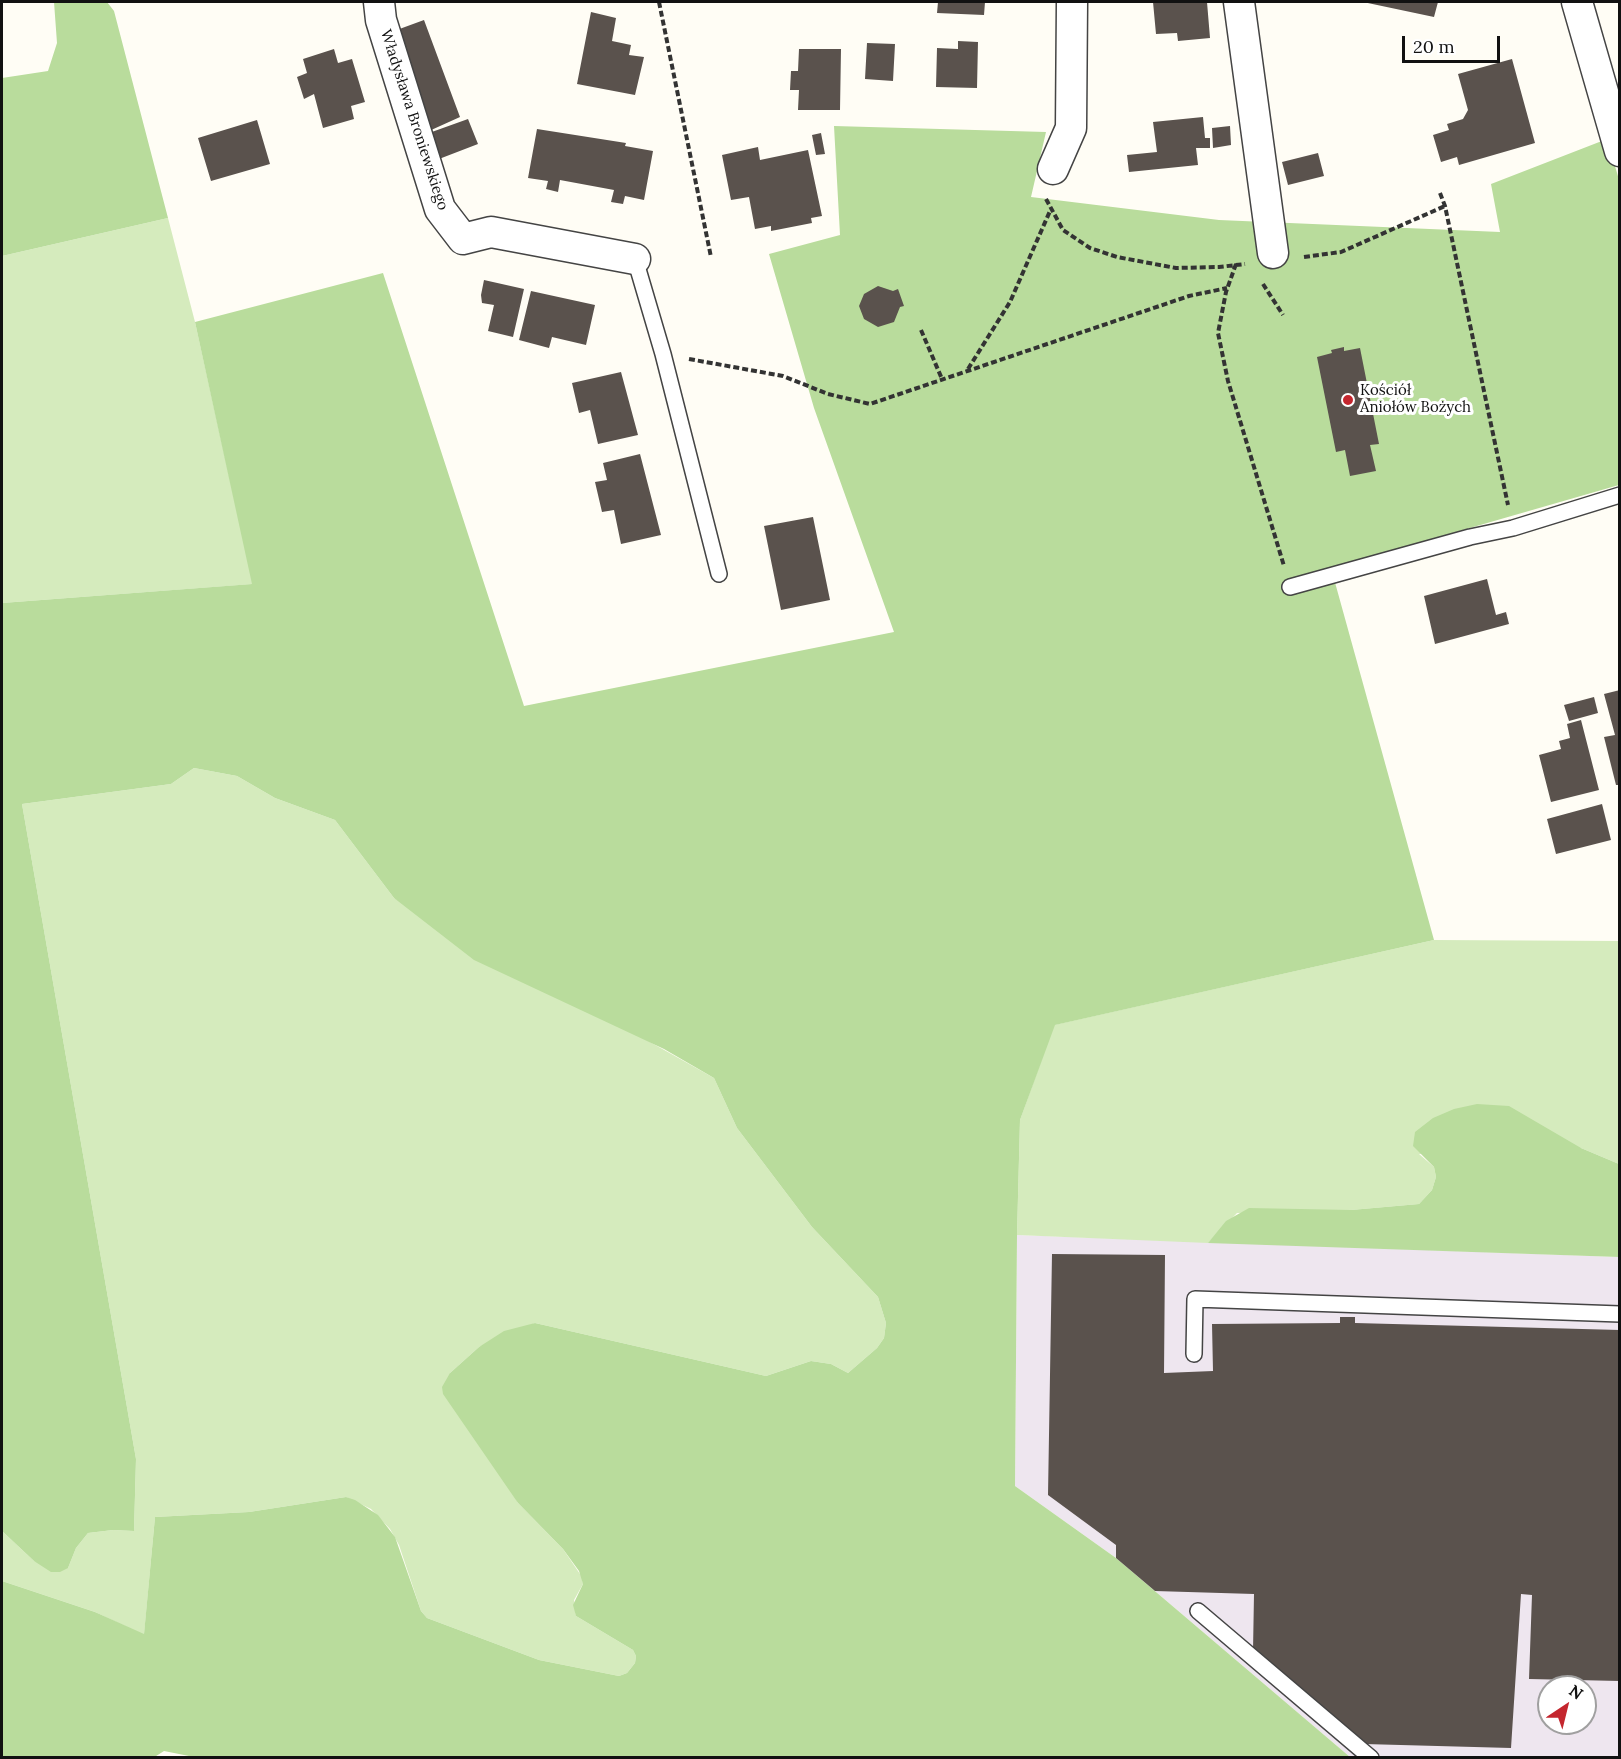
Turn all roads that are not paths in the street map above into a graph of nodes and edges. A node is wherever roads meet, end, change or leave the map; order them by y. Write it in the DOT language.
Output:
graph roads {
  1 [pos="379,2"];
  2 [pos="1072,2"];
  3 [pos="1239,2"];
  4 [pos="1577,2"];
  5 [pos="1620,151"];
  6 [pos="1053,169"];
  7 [pos="1261,258"];
  8 [pos="635,259"];
  9 [pos="1620,495"];
  10 [pos="719,574"];
  11 [pos="1290,586"];
  12 [pos="1620,1314"];
  13 [pos="1194,1354"];
  14 [pos="1198,1611"];
  15 [pos="1371,1758"];
  1 -- 8 [label="street, Władysława Broniewskiego"];
  2 -- 6 [label="street"];
  3 -- 7 [label="street"];
  4 -- 5 [label="street"];
  8 -- 10 [label="lane"];
  9 -- 11 [label="lane"];
  12 -- 13 [label="lane"];
  14 -- 15 [label="lane"];
}
